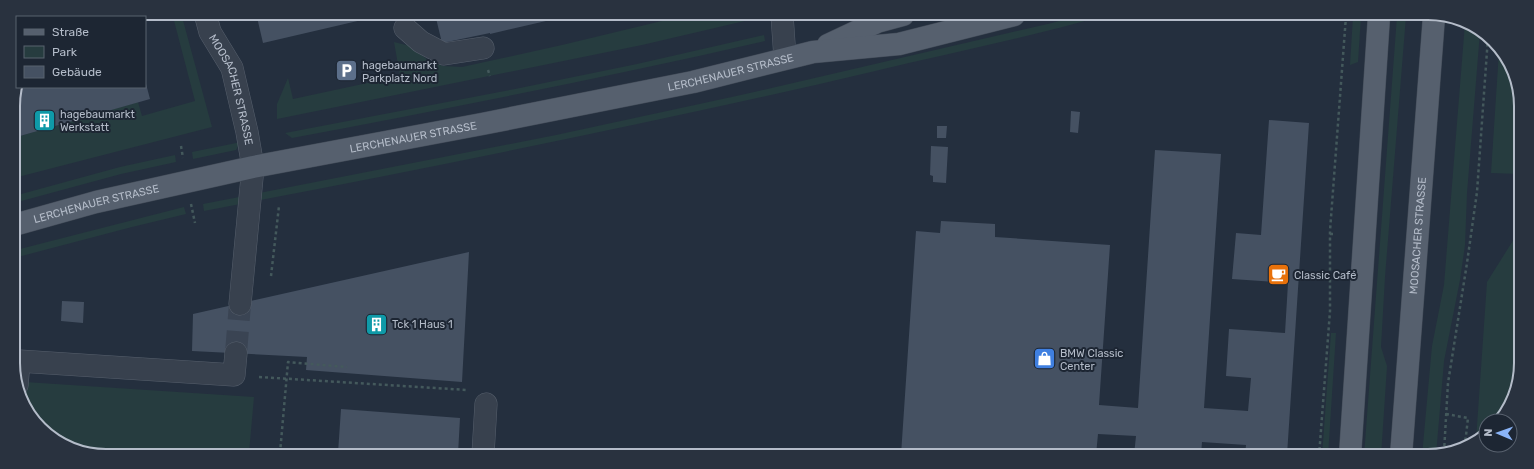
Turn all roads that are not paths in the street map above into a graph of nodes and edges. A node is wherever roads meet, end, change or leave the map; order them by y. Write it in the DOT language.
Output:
graph roads {
  1 [pos="207,20"];
  2 [pos="782,20"];
  3 [pos="885,20"];
  4 [pos="994,20"];
  5 [pos="1379,20"];
  6 [pos="1434,21"];
  7 [pos="405,28"];
  8 [pos="483,48"];
  9 [pos="813,52"];
  10 [pos="785,58"];
  11 [pos="253,167"];
  12 [pos="20,223"];
  13 [pos="240,304"];
  14 [pos="236,353"];
  15 [pos="20,361"];
  16 [pos="486,404"];
  17 [pos="483,449"];
  18 [pos="1350,449"];
  19 [pos="1402,449"];
  1 -- 11 [label="lane, MOOSACHER STRASSE"];
  2 -- 10 [label="lane"];
  3 -- 9 [label="main road, LERCHENAUER STRASSE"];
  4 -- 9 [label="main road, LERCHENAUER STRASSE"];
  5 -- 18 [label="main road"];
  6 -- 19 [label="main road, MOOSACHER STRASSE"];
  7 -- 8 [label="lane"];
  9 -- 10 [label="main road, LERCHENAUER STRASSE"];
  10 -- 11 [label="main road, LERCHENAUER STRASSE"];
  11 -- 12 [label="main road, LERCHENAUER STRASSE"];
  11 -- 13 [label="lane, MOOSACHER STRASSE"];
  14 -- 15 [label="lane"];
  16 -- 17 [label="lane"];
}
